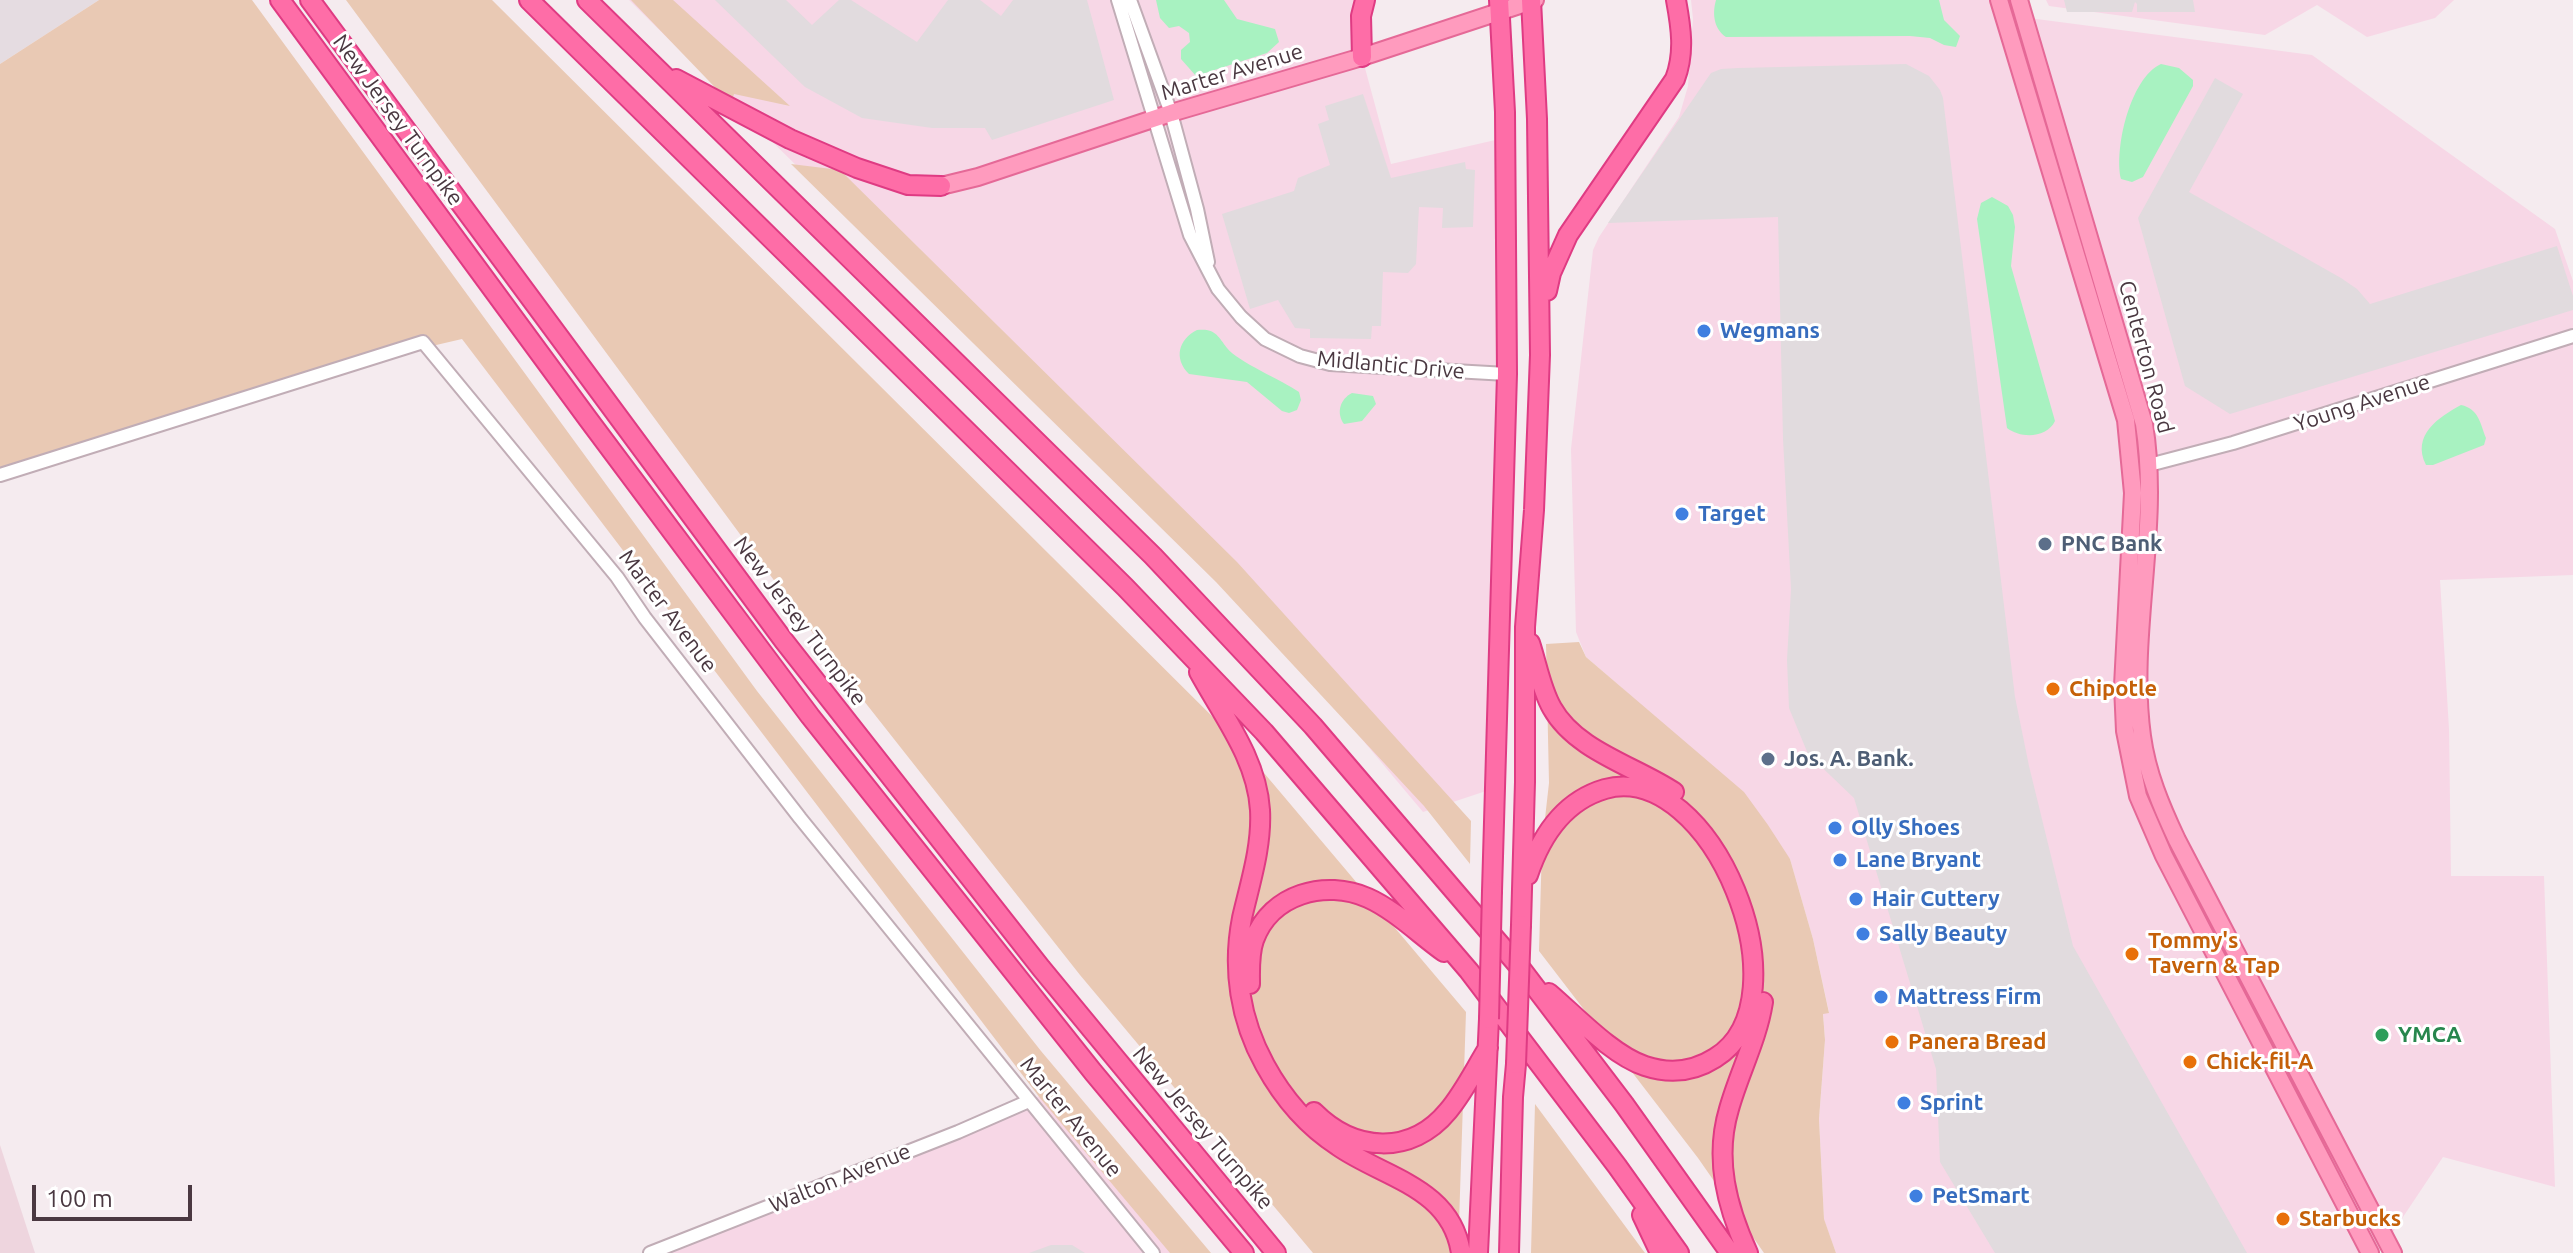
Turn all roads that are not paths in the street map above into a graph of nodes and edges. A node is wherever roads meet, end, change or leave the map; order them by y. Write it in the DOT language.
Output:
graph roads {
  1 [pos="280,0"];
  2 [pos="310,0"];
  3 [pos="529,0"];
  4 [pos="587,0"];
  5 [pos="1118,0"];
  6 [pos="1130,0"];
  7 [pos="1365,0"];
  8 [pos="1532,0"];
  9 [pos="1676,0"];
  10 [pos="1999,0"];
  11 [pos="2019,0"];
  12 [pos="1500,5"];
  13 [pos="1362,57"];
  14 [pos="657,69"];
  15 [pos="1171,113"];
  16 [pos="1154,118"];
  17 [pos="941,186"];
  18 [pos="1212,277"];
  19 [pos="1540,320"];
  20 [pos="2573,336"];
  21 [pos="1507,374"];
  22 [pos="2149,465"];
  23 [pos="0,475"];
  24 [pos="1525,627"];
  25 [pos="1188,652"];
  26 [pos="1521,917"];
  27 [pos="1522,970"];
  28 [pos="1469,971"];
  29 [pos="1488,1048"];
  30 [pos="1029,1101"];
  31 [pos="1617,1166"];
  32 [pos="650,1253"];
  33 [pos="1153,1253"];
  34 [pos="1244,1253"];
  35 [pos="1276,1253"];
  36 [pos="1461,1253"];
  37 [pos="1478,1253"];
  38 [pos="1509,1253"];
  39 [pos="1660,1253"];
  40 [pos="1679,1253"];
  41 [pos="1730,1253"];
  42 [pos="1748,1253"];
  43 [pos="2370,1253"];
  44 [pos="2393,1253"];
  1 -- 34 [label="highway, New Jersey Turnpike"];
  2 -- 35 [label="highway, New Jersey Turnpike"];
  3 -- 25 [label="highway"];
  4 -- 14 [label="highway"];
  5 -- 16 [label="street, Midlantic Drive"];
  6 -- 15 [label="street, Midlantic Drive"];
  7 -- 13 [label="highway"];
  8 -- 12 [label="main road, Marter Avenue"];
  8 -- 19 [label="highway"];
  9 -- 19 [label="highway"];
  10 -- 43 [label="main road, Centerton Road"];
  11 -- 22 [label="main road, Centerton Road"];
  12 -- 13 [label="main road, Marter Avenue"];
  12 -- 21 [label="highway"];
  13 -- 15 [label="main road, Marter Avenue"];
  14 -- 17 [label="highway"];
  14 -- 27 [label="highway"];
  15 -- 16 [label="main road, Marter Avenue"];
  15 -- 18 [label="street, Midlantic Drive"];
  16 -- 17 [label="main road, Marter Avenue"];
  16 -- 18 [label="street, Midlantic Drive"];
  18 -- 21 [label="street, Midlantic Drive"];
  19 -- 24 [label="highway"];
  20 -- 22 [label="street, Young Avenue"];
  21 -- 29 [label="highway, bridge"];
  22 -- 44 [label="main road, Centerton Road"];
  23 -- 30 [label="street, Marter Avenue"];
  24 -- 26 [label="highway"];
  24 -- 42 [label="highway"];
  25 -- 28 [label="highway"];
  25 -- 36 [label="highway"];
  26 -- 27 [label="highway"];
  26 -- 38 [label="highway, bridge"];
  27 -- 41 [label="highway"];
  28 -- 29 [label="highway"];
  28 -- 31 [label="highway"];
  29 -- 37 [label="highway"];
  30 -- 32 [label="street, Walton Avenue"];
  30 -- 33 [label="street, Marter Avenue"];
  31 -- 39 [label="highway"];
  31 -- 40 [label="highway"];
}
